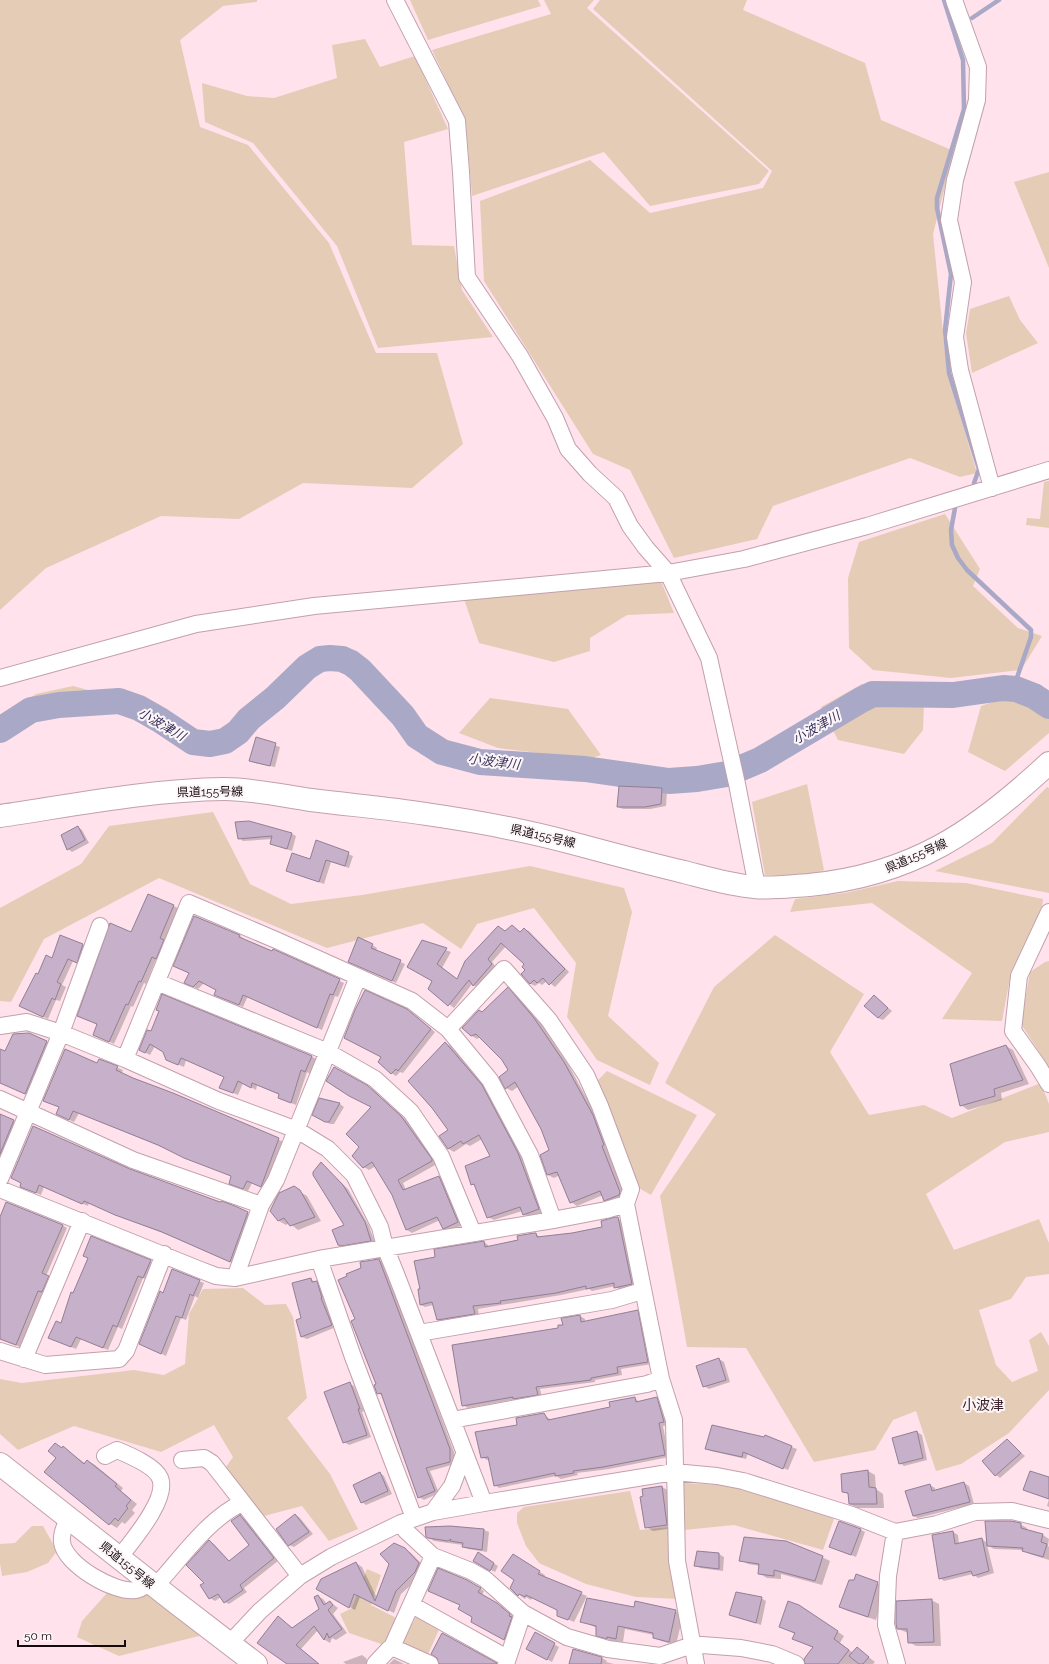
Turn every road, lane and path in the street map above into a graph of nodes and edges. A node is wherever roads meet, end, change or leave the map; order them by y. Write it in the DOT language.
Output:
graph roads {
  1 [pos="395,0"];
  2 [pos="954,0"];
  3 [pos="1049,470"];
  4 [pos="992,488"];
  5 [pos="668,573"];
  6 [pos="0,678"];
  7 [pos="1049,763"];
  8 [pos="0,816"];
  9 [pos="757,887"];
  10 [pos="1049,912"];
  11 [pos="100,926"];
  12 [pos="358,977"];
  13 [pos="157,982"];
  14 [pos="0,1026"];
  15 [pos="448,1029"];
  16 [pos="60,1033"];
  17 [pos="328,1052"];
  18 [pos="126,1058"];
  19 [pos="1049,1084"];
  20 [pos="0,1099"];
  21 [pos="27,1113"];
  22 [pos="297,1130"];
  23 [pos="0,1179"];
  24 [pos="0,1189"];
  25 [pos="626,1204"];
  26 [pos="261,1205"];
  27 [pos="553,1220"];
  28 [pos="82,1221"];
  29 [pos="473,1233"];
  30 [pos="384,1247"];
  31 [pos="164,1254"];
  32 [pos="318,1259"];
  33 [pos="235,1278"];
  34 [pos="642,1291"];
  35 [pos="419,1333"];
  36 [pos="0,1351"];
  37 [pos="24,1360"];
  38 [pos="661,1379"];
  39 [pos="452,1420"];
  40 [pos="464,1454"];
  41 [pos="105,1456"];
  42 [pos="182,1460"];
  43 [pos="0,1464"];
  44 [pos="674,1472"];
  45 [pos="242,1503"];
  46 [pos="484,1503"];
  47 [pos="433,1512"];
  48 [pos="69,1518"];
  49 [pos="1049,1520"];
  50 [pos="408,1521"];
  51 [pos="895,1532"];
  52 [pos="433,1556"];
  53 [pos="119,1558"];
  54 [pos="300,1576"];
  55 [pos="152,1584"];
  56 [pos="412,1605"];
  57 [pos="523,1613"];
  58 [pos="230,1643"];
  59 [pos="692,1645"];
  60 [pos="392,1647"];
  61 [pos="506,1661"];
  62 [pos="256,1664"];
  63 [pos="375,1664"];
  64 [pos="430,1664"];
  65 [pos="696,1664"];
  66 [pos="796,1664"];
  67 [pos="897,1664"];
  1 -- 5 [label="street"];
  2 -- 4 [label="street"];
  3 -- 4 [label="street"];
  4 -- 5 [label="street"];
  5 -- 6 [label="street"];
  5 -- 9 [label="street"];
  7 -- 9 [label="main road, 県道155号線"];
  8 -- 9 [label="main road, 県道155号線"];
  10 -- 19 [label="street"];
  11 -- 16 [label="street"];
  12 -- 13 [label="street"];
  12 -- 15 [label="street"];
  12 -- 17 [label="street"];
  13 -- 17 [label="street"];
  13 -- 18 [label="street"];
  14 -- 16 [label="street"];
  15 -- 25 [label="street"];
  15 -- 27 [label="street"];
  16 -- 18 [label="street"];
  16 -- 21 [label="street"];
  17 -- 22 [label="street"];
  17 -- 29 [label="street"];
  18 -- 22 [label="street"];
  20 -- 21 [label="street"];
  21 -- 23 [label="street"];
  21 -- 26 [label="street"];
  22 -- 26 [label="street"];
  22 -- 30 [label="street"];
  24 -- 28 [label="street"];
  25 -- 27 [label="street"];
  25 -- 34 [label="street"];
  26 -- 33 [label="street"];
  27 -- 29 [label="street"];
  28 -- 31 [label="street"];
  28 -- 37 [label="street"];
  29 -- 30 [label="street"];
  30 -- 32 [label="street"];
  30 -- 35 [label="street"];
  31 -- 33 [label="street"];
  31 -- 37 [label="street"];
  32 -- 33 [label="street"];
  32 -- 50 [label="street"];
  34 -- 35 [label="street"];
  34 -- 38 [label="street"];
  35 -- 39 [label="street"];
  36 -- 37 [label="street"];
  38 -- 39 [label="street"];
  38 -- 44 [label="street"];
  39 -- 40 [label="street"];
  40 -- 46 [label="street"];
  40 -- 47 [label="street"];
  41 -- 53 [label="street"];
  42 -- 45 [label="street"];
  43 -- 48 [label="main road, 県道155号線"];
  44 -- 46 [label="street"];
  44 -- 51 [label="street"];
  44 -- 59 [label="street"];
  45 -- 54 [label="street"];
  45 -- 55 [label="street"];
  46 -- 47 [label="street"];
  47 -- 50 [label="street"];
  48 -- 53 [label="main road, 県道155号線"];
  48 -- 55 [label="street"];
  49 -- 51 [label="street"];
  50 -- 52 [label="street"];
  50 -- 54 [label="street"];
  51 -- 67 [label="street"];
  52 -- 56 [label="street"];
  52 -- 57 [label="street"];
  53 -- 55 [label="main road, 県道155号線"];
  54 -- 58 [label="street"];
  55 -- 58 [label="main road, 県道155号線"];
  56 -- 60 [label="street"];
  56 -- 61 [label="street"];
  57 -- 59 [label="street"];
  57 -- 61 [label="street"];
  58 -- 62 [label="main road, 県道155号線"];
  59 -- 65 [label="street"];
  59 -- 66 [label="street"];
  60 -- 63 [label="street"];
  60 -- 64 [label="street"];
}
